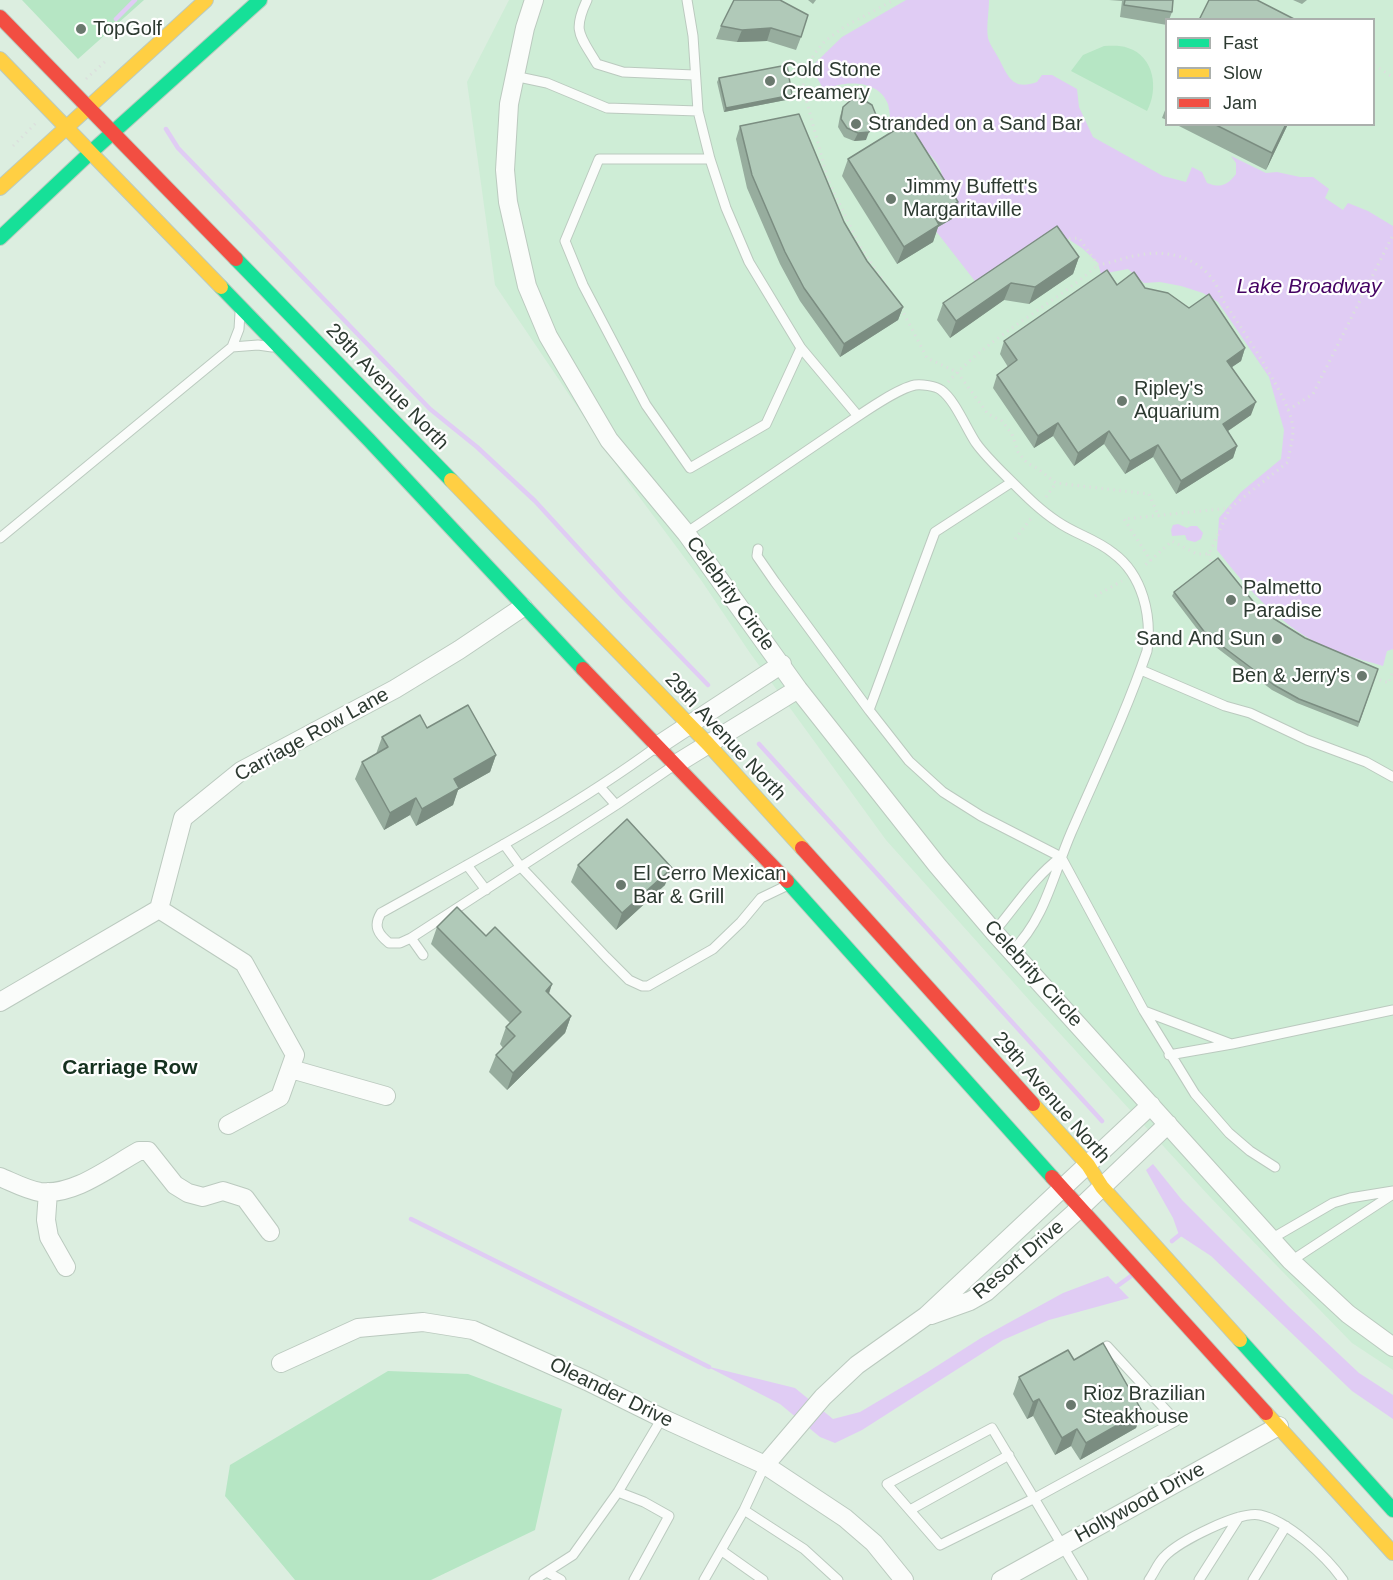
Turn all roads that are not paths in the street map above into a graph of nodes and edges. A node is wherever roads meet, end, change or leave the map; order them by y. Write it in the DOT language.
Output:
graph roads {
  1 [pos="206,0"];
  2 [pos="260,0"];
  3 [pos="587,0"];
  4 [pos="687,0"];
  5 [pos="533,1"];
  6 [pos="0,17"];
  7 [pos="0,59"];
  8 [pos="694,75"];
  9 [pos="514,76"];
  10 [pos="89,109"];
  11 [pos="698,111"];
  12 [pos="67,128"];
  13 [pos="114,134"];
  14 [pos="90,153"];
  15 [pos="710,159"];
  16 [pos="0,188"];
  17 [pos="0,238"];
  18 [pos="240,308"];
  19 [pos="232,347"];
  20 [pos="279,348"];
  21 [pos="801,348"];
  22 [pos="858,416"];
  23 [pos="1012,482"];
  24 [pos="686,533"];
  25 [pos="0,538"];
  26 [pos="758,549"];
  27 [pos="523,607"];
  28 [pos="782,664"];
  29 [pos="1141,670"];
  30 [pos="798,689"];
  31 [pos="868,710"];
  32 [pos="689,725"];
  33 [pos="708,744"];
  34 [pos="657,746"];
  35 [pos="676,764"];
  36 [pos="1393,777"];
  37 [pos="600,787"];
  38 [pos="616,805"];
  39 [pos="504,844"];
  40 [pos="1061,856"];
  41 [pos="467,865"];
  42 [pos="520,866"];
  43 [pos="790,884"];
  44 [pos="486,890"];
  45 [pos="159,909"];
  46 [pos="994,932"];
  47 [pos="411,938"];
  48 [pos="1012,951"];
  49 [pos="423,955"];
  50 [pos="0,1002"];
  51 [pos="1393,1010"];
  52 [pos="1144,1011"];
  53 [pos="1232,1044"];
  54 [pos="1169,1054"];
  55 [pos="291,1070"];
  56 [pos="386,1096"];
  57 [pos="1152,1105"];
  58 [pos="1168,1124"];
  59 [pos="228,1125"];
  60 [pos="1088,1165"];
  61 [pos="1275,1167"];
  62 [pos="0,1178"];
  63 [pos="1102,1187"];
  64 [pos="1063,1189"];
  65 [pos="48,1192"];
  66 [pos="1393,1192"];
  67 [pos="1080,1208"];
  68 [pos="270,1232"];
  69 [pos="1271,1239"];
  70 [pos="1291,1261"];
  71 [pos="66,1267"];
  72 [pos="926,1316"];
  73 [pos="1107,1346"];
  74 [pos="1393,1347"];
  75 [pos="281,1363"];
  76 [pos="662,1419"];
  77 [pos="1279,1426"];
  78 [pos="1009,1455"];
  79 [pos="765,1465"];
  80 [pos="618,1492"];
  81 [pos="1035,1498"];
  82 [pos="744,1510"];
  83 [pos="910,1510"];
  84 [pos="1393,1510"];
  85 [pos="1239,1517"];
  86 [pos="1286,1526"];
  87 [pos="1062,1547"];
  88 [pos="722,1551"];
  89 [pos="1393,1552"];
  90 [pos="549,1576"];
  91 [pos="534,1580"];
  92 [pos="561,1580"];
  93 [pos="634,1580"];
  94 [pos="704,1580"];
  95 [pos="763,1580"];
  96 [pos="838,1580"];
  97 [pos="904,1580"];
  98 [pos="1001,1580"];
  99 [pos="1083,1580"];
  100 [pos="1149,1580"];
  101 [pos="1199,1580"];
  102 [pos="1253,1580"];
  103 [pos="1343,1580"];
  1 -- 10 [label="main road"];
  2 -- 13 [label="main road"];
  3 -- 8 [label="lane"];
  4 -- 8 [label="lane"];
  5 -- 9 [label="street, Celebrity Circle"];
  6 -- 10 [label="main road, 29th Avenue North"];
  7 -- 12 [label="main road"];
  8 -- 11 [label="lane"];
  9 -- 11 [label="lane"];
  9 -- 24 [label="street, Celebrity Circle"];
  10 -- 12 [label="main road"];
  10 -- 13 [label="main road, 29th Avenue North"];
  11 -- 15 [label="lane"];
  12 -- 14 [label="main road"];
  12 -- 16 [label="main road"];
  13 -- 14 [label="main road"];
  13 -- 32 [label="main road, 29th Avenue North"];
  14 -- 17 [label="main road"];
  14 -- 18 [label="main road"];
  15 -- 21 [label="lane"];
  15 -- 21 [label="lane"];
  18 -- 19 [label="lane"];
  18 -- 20 [label="main road"];
  19 -- 20 [label="lane"];
  19 -- 25 [label="lane"];
  20 -- 27 [label="main road"];
  21 -- 22 [label="lane"];
  22 -- 23 [label="lane"];
  22 -- 24 [label="lane"];
  23 -- 29 [label="lane"];
  23 -- 31 [label="lane"];
  24 -- 28 [label="street, Celebrity Circle"];
  26 -- 31 [label="lane"];
  27 -- 34 [label="main road"];
  27 -- 45 [label="street, Carriage Row Lane"];
  28 -- 30 [label="street, Celebrity Circle"];
  28 -- 32 [label="street"];
  29 -- 36 [label="lane"];
  29 -- 40 [label="lane"];
  30 -- 33 [label="street"];
  30 -- 46 [label="street, Celebrity Circle"];
  31 -- 40 [label="lane"];
  32 -- 33 [label="main road, 29th Avenue North"];
  32 -- 34 [label="street"];
  33 -- 35 [label="street"];
  33 -- 60 [label="main road, 29th Avenue North"];
  34 -- 35 [label="main road"];
  34 -- 37 [label="lane"];
  35 -- 38 [label="lane"];
  35 -- 43 [label="main road"];
  37 -- 38 [label="lane"];
  37 -- 39 [label="lane"];
  38 -- 42 [label="lane"];
  39 -- 41 [label="lane"];
  39 -- 42 [label="lane"];
  40 -- 46 [label="lane"];
  40 -- 48 [label="lane"];
  40 -- 52 [label="lane"];
  41 -- 44 [label="lane"];
  41 -- 47 [label="lane"];
  42 -- 43 [label="lane"];
  42 -- 44 [label="lane"];
  43 -- 64 [label="main road"];
  44 -- 47 [label="lane"];
  45 -- 50 [label="street"];
  45 -- 55 [label="street"];
  46 -- 48 [label="street, Celebrity Circle"];
  47 -- 49 [label="lane"];
  48 -- 57 [label="street, Celebrity Circle"];
  51 -- 53 [label="lane"];
  52 -- 53 [label="lane"];
  52 -- 54 [label="lane"];
  53 -- 54 [label="lane"];
  54 -- 61 [label="lane"];
  55 -- 56 [label="street"];
  55 -- 59 [label="street"];
  57 -- 58 [label="street, Celebrity Circle"];
  57 -- 60 [label="street"];
  58 -- 63 [label="street"];
  58 -- 69 [label="street, Celebrity Circle"];
  60 -- 63 [label="main road, 29th Avenue North"];
  60 -- 64 [label="street, Resort Drive"];
  62 -- 65 [label="street"];
  63 -- 67 [label="street, Resort Drive"];
  63 -- 84 [label="main road, 29th Avenue North"];
  64 -- 67 [label="main road"];
  64 -- 72 [label="street, Resort Drive"];
  65 -- 68 [label="street"];
  65 -- 71 [label="street"];
  66 -- 69 [label="lane"];
  66 -- 70 [label="lane"];
  67 -- 72 [label="street, Resort Drive"];
  67 -- 77 [label="main road"];
  69 -- 70 [label="street, Celebrity Circle"];
  70 -- 74 [label="street, Celebrity Circle"];
  72 -- 79 [label="street, Resort Drive"];
  73 -- 81 [label="lane"];
  75 -- 76 [label="street, Oleander Drive"];
  76 -- 79 [label="street, Oleander Drive"];
  76 -- 80 [label="lane"];
  77 -- 87 [label="street, Hollywood Drive"];
  77 -- 89 [label="main road"];
  78 -- 81 [label="lane"];
  78 -- 83 [label="lane"];
  78 -- 83 [label="lane"];
  79 -- 82 [label="lane"];
  79 -- 97 [label="street, Oleander Drive"];
  80 -- 90 [label="lane"];
  80 -- 93 [label="lane"];
  81 -- 83 [label="lane"];
  81 -- 87 [label="lane"];
  82 -- 88 [label="lane"];
  82 -- 96 [label="lane"];
  85 -- 86 [label="lane"];
  85 -- 100 [label="lane"];
  85 -- 101 [label="lane"];
  86 -- 102 [label="lane"];
  86 -- 103 [label="lane"];
  87 -- 98 [label="street, Hollywood Drive"];
  87 -- 99 [label="lane"];
  88 -- 94 [label="lane"];
  88 -- 95 [label="lane"];
  90 -- 91 [label="lane"];
  90 -- 92 [label="lane"];
}
